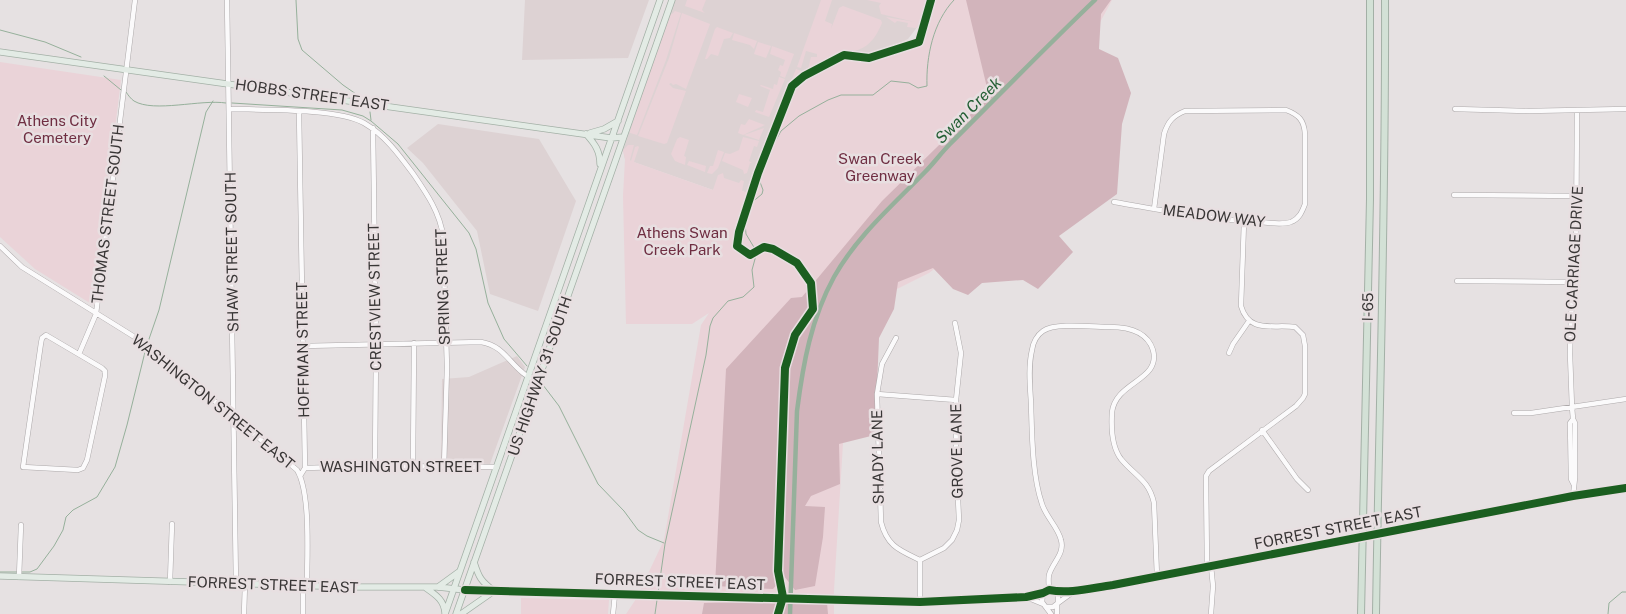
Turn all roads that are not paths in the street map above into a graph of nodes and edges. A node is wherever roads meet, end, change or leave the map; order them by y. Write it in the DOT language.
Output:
graph roads {
  1 [pos="135,0"];
  2 [pos="227,0"];
  3 [pos="660,0"];
  4 [pos="672,0"];
  5 [pos="1370,0"];
  6 [pos="1385,0"];
  7 [pos="0,52"];
  8 [pos="126,70"];
  9 [pos="229,84"];
  10 [pos="229,109"];
  11 [pos="1455,109"];
  12 [pos="1626,109"];
  13 [pos="1577,110"];
  14 [pos="299,112"];
  15 [pos="618,120"];
  16 [pos="373,128"];
  17 [pos="586,134"];
  18 [pos="623,137"];
  19 [pos="611,138"];
  20 [pos="600,171"];
  21 [pos="1454,195"];
  22 [pos="1578,196"];
  23 [pos="1114,202"];
  24 [pos="1154,209"];
  25 [pos="1244,222"];
  26 [pos="0,246"];
  27 [pos="1457,281"];
  28 [pos="1574,282"];
  29 [pos="96,314"];
  30 [pos="1249,321"];
  31 [pos="955,323"];
  32 [pos="896,338"];
  33 [pos="446,342"];
  34 [pos="414,343"];
  35 [pos="376,344"];
  36 [pos="303,346"];
  37 [pos="1229,353"];
  38 [pos="80,354"];
  39 [pos="528,376"];
  40 [pos="538,380"];
  41 [pos="877,394"];
  42 [pos="1626,399"];
  43 [pos="956,400"];
  44 [pos="1572,407"];
  45 [pos="1514,413"];
  46 [pos="235,419"];
  47 [pos="1262,430"];
  48 [pos="375,466"];
  49 [pos="413,466"];
  50 [pos="444,466"];
  51 [pos="497,467"];
  52 [pos="305,468"];
  53 [pos="300,476"];
  54 [pos="1626,488"];
  55 [pos="1308,490"];
  56 [pos="1574,496"];
  57 [pos="172,524"];
  58 [pos="21,525"];
  59 [pos="920,560"];
  60 [pos="474,562"];
  61 [pos="1209,566"];
  62 [pos="461,570"];
  63 [pos="0,576"];
  64 [pos="1157,576"];
  65 [pos="19,577"];
  66 [pos="170,582"];
  67 [pos="236,584"];
  68 [pos="245,584"];
  69 [pos="305,586"];
  70 [pos="438,587"];
  71 [pos="426,588"];
  72 [pos="455,589"];
  73 [pos="465,590"];
  74 [pos="1049,590"];
  75 [pos="494,591"];
  76 [pos="1056,592"];
  77 [pos="1073,592"];
  78 [pos="1043,593"];
  79 [pos="615,594"];
  80 [pos="1026,597"];
  81 [pos="920,602"];
  82 [pos="1057,604"];
  83 [pos="1045,606"];
  84 [pos="244,614"];
  85 [pos="303,614"];
  86 [pos="445,614"];
  87 [pos="456,614"];
  88 [pos="461,614"];
  89 [pos="613,614"];
  90 [pos="1051,614"];
  91 [pos="1057,614"];
  92 [pos="1211,614"];
  93 [pos="1361,614"];
  94 [pos="1376,614"];
  1 -- 8 [label="street, THOMAS STREET SOUTH"];
  2 -- 9 [label="street, SHAW STREET SOUTH"];
  3 -- 15 [label="main road, US HIGHWAY 31 SOUTH"];
  4 -- 18 [label="main road, US HIGHWAY 31 SOUTH"];
  5 -- 93 [label="highway, I-65"];
  6 -- 94 [label="highway"];
  7 -- 8 [label="main road, HOBBS STREET EAST"];
  8 -- 9 [label="main road, HOBBS STREET EAST"];
  8 -- 29 [label="street, THOMAS STREET SOUTH"];
  9 -- 10 [label="street, SHAW STREET SOUTH"];
  9 -- 17 [label="main road, HOBBS STREET EAST"];
  10 -- 14 [label="street, SPRING STREET"];
  10 -- 46 [label="street, SHAW STREET SOUTH"];
  11 -- 13 [label="street"];
  12 -- 13 [label="street"];
  13 -- 22 [label="street, OLE CARRIAGE DRIVE"];
  14 -- 16 [label="street, SPRING STREET"];
  14 -- 36 [label="street, HOFFMAN STREET"];
  15 -- 17 [label="main road"];
  15 -- 19 [label="main road, US HIGHWAY 31 SOUTH"];
  16 -- 33 [label="street, SPRING STREET"];
  16 -- 35 [label="street, CRESTVIEW STREET"];
  17 -- 19 [label="main road, HOBBS STREET EAST"];
  17 -- 20 [label="main road"];
  18 -- 19 [label="main road, HOBBS STREET EAST"];
  18 -- 40 [label="main road, US HIGHWAY 31 SOUTH"];
  19 -- 20 [label="main road, US HIGHWAY 31 SOUTH"];
  20 -- 39 [label="main road, US HIGHWAY 31 SOUTH"];
  21 -- 22 [label="street"];
  22 -- 28 [label="street, OLE CARRIAGE DRIVE"];
  23 -- 24 [label="street, MEADOW WAY"];
  24 -- 25 [label="street, MEADOW WAY"];
  24 -- 25 [label="street, MEADOW WAY"];
  25 -- 30 [label="street"];
  26 -- 29 [label="street, WASHINGTON STREET EAST"];
  27 -- 28 [label="street"];
  28 -- 44 [label="street, OLE CARRIAGE DRIVE"];
  29 -- 38 [label="street, THOMAS STREET SOUTH"];
  29 -- 46 [label="street, WASHINGTON STREET EAST"];
  30 -- 37 [label="street"];
  30 -- 47 [label="street"];
  31 -- 43 [label="street, GROVE LANE"];
  32 -- 41 [label="street, SHADY LANE"];
  33 -- 34 [label="street"];
  33 -- 39 [label="street"];
  33 -- 50 [label="street, SPRING STREET"];
  34 -- 35 [label="street"];
  34 -- 49 [label="street"];
  35 -- 36 [label="street"];
  35 -- 48 [label="street, CRESTVIEW STREET"];
  36 -- 52 [label="street, HOFFMAN STREET"];
  38 -- 38 [label="street"];
  39 -- 40 [label="street"];
  39 -- 51 [label="main road, US HIGHWAY 31 SOUTH"];
  40 -- 60 [label="main road, US HIGHWAY 31 SOUTH"];
  41 -- 43 [label="street"];
  41 -- 59 [label="street, SHADY LANE"];
  42 -- 44 [label="street"];
  43 -- 59 [label="street, GROVE LANE"];
  44 -- 45 [label="street"];
  44 -- 56 [label="street, OLE CARRIAGE DRIVE"];
  46 -- 53 [label="street, WASHINGTON STREET EAST"];
  46 -- 67 [label="street, SHAW STREET SOUTH"];
  47 -- 55 [label="street"];
  47 -- 61 [label="street"];
  48 -- 49 [label="street, WASHINGTON STREET"];
  48 -- 52 [label="street, WASHINGTON STREET"];
  49 -- 50 [label="street, WASHINGTON STREET"];
  50 -- 51 [label="street, WASHINGTON STREET"];
  51 -- 62 [label="main road, US HIGHWAY 31 SOUTH"];
  52 -- 53 [label="street"];
  53 -- 69 [label="street"];
  54 -- 56 [label="street, FORREST STREET EAST"];
  56 -- 61 [label="street, FORREST STREET EAST, bridge"];
  57 -- 66 [label="street"];
  58 -- 65 [label="street"];
  59 -- 81 [label="street"];
  60 -- 73 [label="main road, US HIGHWAY 31 SOUTH"];
  60 -- 75 [label="main road"];
  61 -- 64 [label="street, FORREST STREET EAST"];
  61 -- 92 [label="street"];
  62 -- 70 [label="main road"];
  62 -- 72 [label="main road, US HIGHWAY 31 SOUTH"];
  63 -- 65 [label="main road, FORREST STREET EAST"];
  64 -- 74 [label="street"];
  64 -- 77 [label="street, FORREST STREET EAST"];
  65 -- 66 [label="main road, FORREST STREET EAST"];
  66 -- 67 [label="main road, FORREST STREET EAST"];
  67 -- 68 [label="main road, FORREST STREET EAST"];
  68 -- 69 [label="main road, FORREST STREET EAST"];
  68 -- 84 [label="street"];
  69 -- 71 [label="main road, FORREST STREET EAST"];
  69 -- 85 [label="street"];
  70 -- 71 [label="main road, FORREST STREET EAST"];
  70 -- 72 [label="main road, FORREST STREET EAST"];
  71 -- 86 [label="main road"];
  72 -- 73 [label="main road, FORREST STREET EAST"];
  72 -- 86 [label="main road, US HIGHWAY 31 SOUTH"];
  73 -- 75 [label="street, FORREST STREET EAST"];
  73 -- 87 [label="main road, US HIGHWAY 31 SOUTH"];
  74 -- 76 [label="street"];
  74 -- 78 [label="street"];
  75 -- 79 [label="street, FORREST STREET EAST"];
  75 -- 88 [label="main road"];
  76 -- 77 [label="street, FORREST STREET EAST"];
  76 -- 82 [label="street"];
  77 -- 82 [label="street, FORREST STREET EAST"];
  78 -- 80 [label="street, FORREST STREET EAST"];
  78 -- 83 [label="street"];
  79 -- 81 [label="street, FORREST STREET EAST"];
  79 -- 89 [label="street"];
  80 -- 81 [label="street, FORREST STREET EAST"];
  80 -- 83 [label="street, FORREST STREET EAST"];
  82 -- 83 [label="street"];
  82 -- 91 [label="street"];
  83 -- 90 [label="street"];
}
